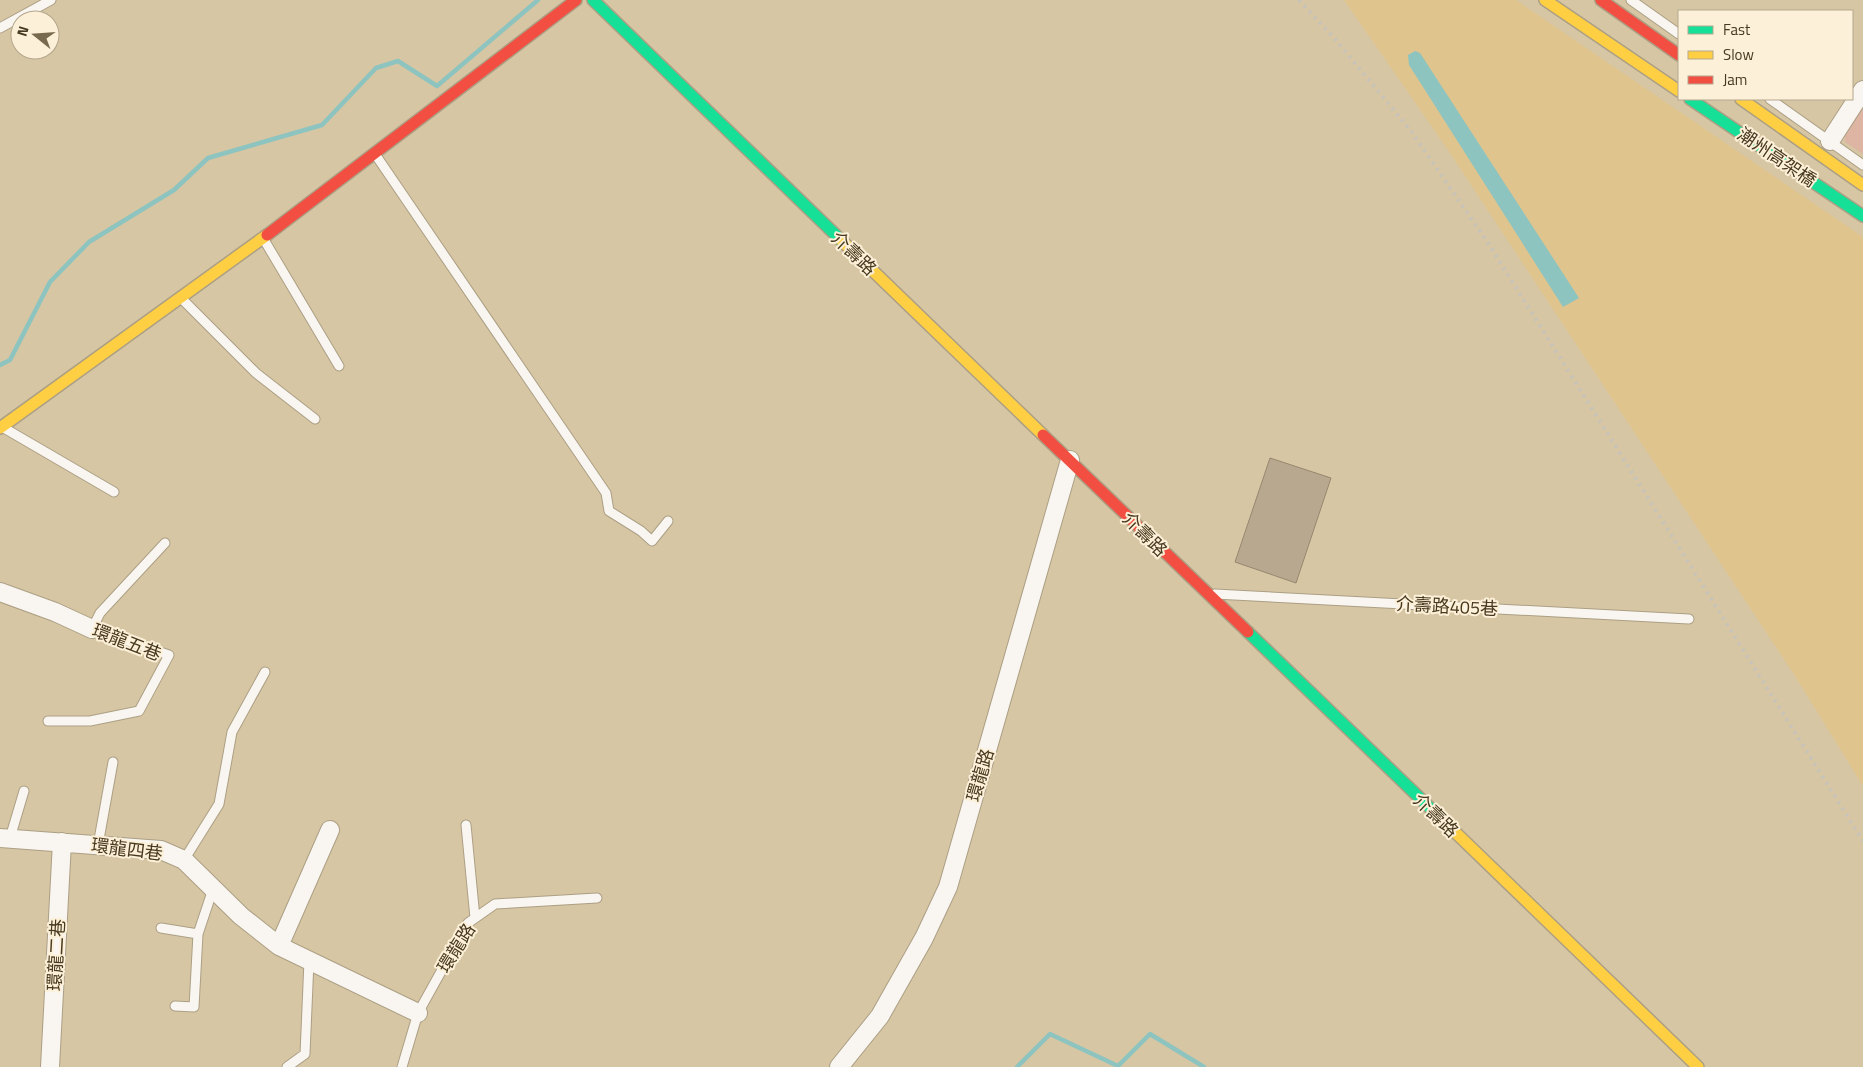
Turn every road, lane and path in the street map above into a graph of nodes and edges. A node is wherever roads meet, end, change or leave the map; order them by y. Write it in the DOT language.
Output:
graph roads {
  1 [pos="51,0"];
  2 [pos="576,0"];
  3 [pos="593,0"];
  4 [pos="1534,0"];
  5 [pos="1545,0"];
  6 [pos="1601,0"];
  7 [pos="1630,0"];
  8 [pos="0,28"];
  9 [pos="1678,33"];
  10 [pos="1678,54"];
  11 [pos="1678,90"];
  12 [pos="1863,90"];
  13 [pos="1678,98"];
  14 [pos="1680,100"];
  15 [pos="1691,100"];
  16 [pos="1742,100"];
  17 [pos="1771,100"];
  18 [pos="1830,141"];
  19 [pos="374,154"];
  20 [pos="1863,165"];
  21 [pos="1863,185"];
  22 [pos="1863,216"];
  23 [pos="1863,224"];
  24 [pos="263,238"];
  25 [pos="181,298"];
  26 [pos="339,366"];
  27 [pos="316,419"];
  28 [pos="1,428"];
  29 [pos="1070,460"];
  30 [pos="114,492"];
  31 [pos="668,521"];
  32 [pos="165,543"];
  33 [pos="0,592"];
  34 [pos="1205,594"];
  35 [pos="1689,619"];
  36 [pos="92,629"];
  37 [pos="265,672"];
  38 [pos="48,721"];
  39 [pos="113,762"];
  40 [pos="24,791"];
  41 [pos="466,825"];
  42 [pos="330,830"];
  43 [pos="5,838"];
  44 [pos="62,842"];
  45 [pos="98,845"];
  46 [pos="184,860"];
  47 [pos="213,889"];
  48 [pos="596,898"];
  49 [pos="475,918"];
  50 [pos="161,928"];
  51 [pos="198,934"];
  52 [pos="279,946"];
  53 [pos="309,961"];
  54 [pos="174,1006"];
  55 [pos="418,1012"];
  56 [pos="50,1067"];
  57 [pos="287,1067"];
  58 [pos="402,1067"];
  59 [pos="839,1067"];
  60 [pos="1698,1067"];
  1 -- 8 [label="lane"];
  2 -- 19 [label="main road"];
  3 -- 29 [label="main road, 介壽路"];
  4 -- 13 [label="lane"];
  5 -- 11 [label="main road"];
  6 -- 10 [label="main road"];
  7 -- 9 [label="lane"];
  12 -- 18 [label="street"];
  14 -- 23 [label="lane"];
  15 -- 22 [label="main road, 潮州高架橋"];
  16 -- 21 [label="main road, 潮州高架橋"];
  17 -- 18 [label="lane"];
  18 -- 20 [label="lane"];
  19 -- 24 [label="main road"];
  19 -- 31 [label="lane"];
  24 -- 25 [label="main road"];
  24 -- 26 [label="lane"];
  25 -- 27 [label="lane"];
  25 -- 28 [label="main road"];
  28 -- 30 [label="lane"];
  29 -- 34 [label="main road, 介壽路"];
  29 -- 59 [label="street, 環龍路"];
  32 -- 36 [label="lane"];
  33 -- 36 [label="street, 環龍五巷"];
  34 -- 35 [label="lane, 介壽路405巷"];
  34 -- 60 [label="main road, 介壽路"];
  36 -- 38 [label="lane, 環龍五巷"];
  37 -- 46 [label="lane"];
  39 -- 45 [label="lane"];
  40 -- 43 [label="lane"];
  41 -- 49 [label="lane"];
  42 -- 52 [label="street"];
  43 -- 44 [label="street, 環龍四巷"];
  44 -- 45 [label="street, 環龍四巷"];
  44 -- 56 [label="street, 環龍二巷"];
  45 -- 46 [label="street, 環龍四巷"];
  46 -- 47 [label="street, 環龍四巷"];
  47 -- 51 [label="lane"];
  47 -- 52 [label="street, 環龍四巷"];
  48 -- 49 [label="lane, 環龍路"];
  49 -- 55 [label="lane, 環龍路"];
  50 -- 51 [label="lane"];
  51 -- 54 [label="lane"];
  52 -- 53 [label="street, 環龍四巷"];
  53 -- 55 [label="street, 環龍四巷"];
  53 -- 57 [label="lane"];
  55 -- 58 [label="lane, 環龍路"];
}
